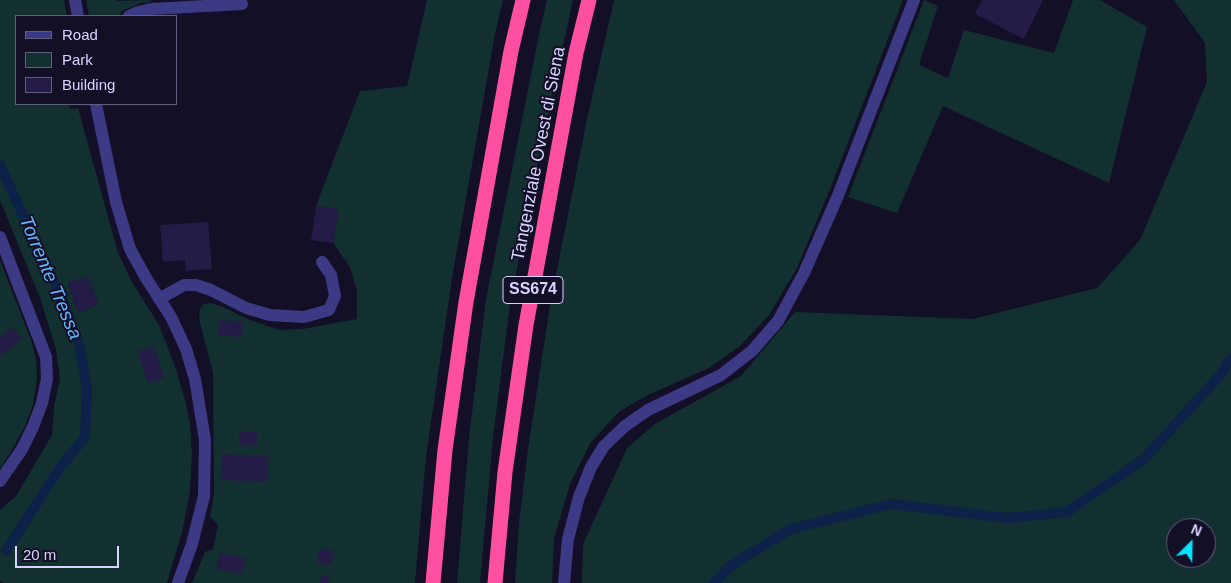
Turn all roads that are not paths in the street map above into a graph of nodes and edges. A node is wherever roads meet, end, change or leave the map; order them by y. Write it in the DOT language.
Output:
graph roads {
  1 [pos="75,0"];
  2 [pos="523,0"];
  3 [pos="589,0"];
  4 [pos="914,0"];
  5 [pos="242,4"];
  6 [pos="78,15"];
  7 [pos="131,15"];
  8 [pos="96,105"];
  9 [pos="103,105"];
  10 [pos="99,117"];
  11 [pos="0,237"];
  12 [pos="322,262"];
  13 [pos="159,299"];
  14 [pos="0,481"];
  15 [pos="178,583"];
  16 [pos="433,583"];
  17 [pos="496,583"];
  18 [pos="564,583"];
  1 -- 6 [label="lane"];
  2 -- 16 [label="highway"];
  3 -- 17 [label="highway, Tangenziale Ovest di Siena / SS674"];
  4 -- 18 [label="lane"];
  5 -- 7 [label="lane"];
  8 -- 10 [label="lane"];
  9 -- 10 [label="lane"];
  10 -- 13 [label="lane"];
  11 -- 14 [label="lane"];
  12 -- 13 [label="lane"];
  13 -- 15 [label="lane"];
}
